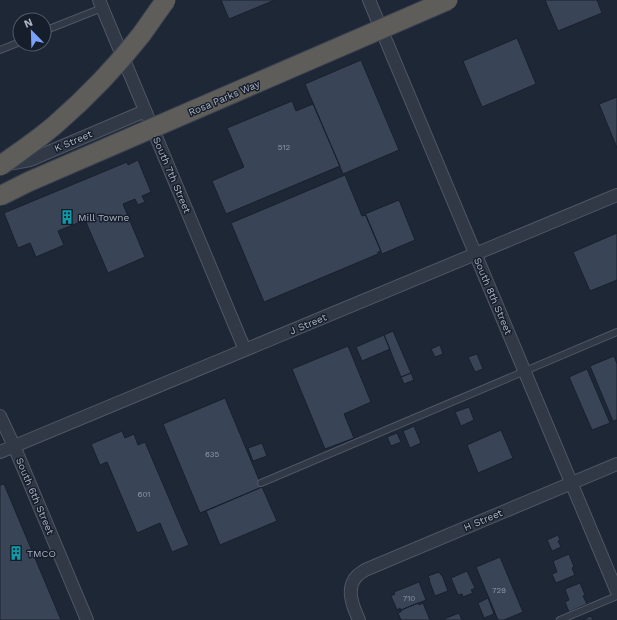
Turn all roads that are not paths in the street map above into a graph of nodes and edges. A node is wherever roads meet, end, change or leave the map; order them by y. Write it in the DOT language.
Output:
graph roads {
  1 [pos="166,0"];
  2 [pos="369,0"];
  3 [pos="448,0"];
  4 [pos="100,4"];
  5 [pos="52,27"];
  6 [pos="12,45"];
  7 [pos="0,50"];
  8 [pos="145,111"];
  9 [pos="0,166"];
  10 [pos="617,195"];
  11 [pos="0,196"];
  12 [pos="475,254"];
  13 [pos="617,332"];
  14 [pos="245,350"];
  15 [pos="524,371"];
  16 [pos="0,416"];
  17 [pos="14,446"];
  18 [pos="0,452"];
  19 [pos="617,464"];
  20 [pos="261,483"];
  21 [pos="571,483"];
  22 [pos="617,592"];
  23 [pos="617,596"];
  24 [pos="87,620"];
  25 [pos="359,620"];
  26 [pos="560,620"];
  1 -- 9 [label="highway, bridge"];
  2 -- 12 [label="street, South 8th Street"];
  3 -- 11 [label="highway, Rosa Parks Way, bridge"];
  4 -- 5 [label="lane"];
  4 -- 8 [label="street, South 7th Street"];
  6 -- 7 [label="lane"];
  8 -- 9 [label="street, K Street"];
  8 -- 14 [label="street, South 7th Street"];
  10 -- 12 [label="street, J Street"];
  12 -- 14 [label="street, J Street"];
  12 -- 15 [label="street, South 8th Street"];
  13 -- 15 [label="lane"];
  14 -- 17 [label="street, J Street"];
  15 -- 20 [label="lane"];
  15 -- 21 [label="street, South 8th Street"];
  16 -- 17 [label="street, South 6th Street"];
  17 -- 18 [label="street, J Street"];
  17 -- 24 [label="street, South 6th Street"];
  19 -- 21 [label="street, H Street"];
  21 -- 22 [label="street, South 8th Street"];
  21 -- 25 [label="street, H Street"];
  23 -- 26 [label="lane"];
}
